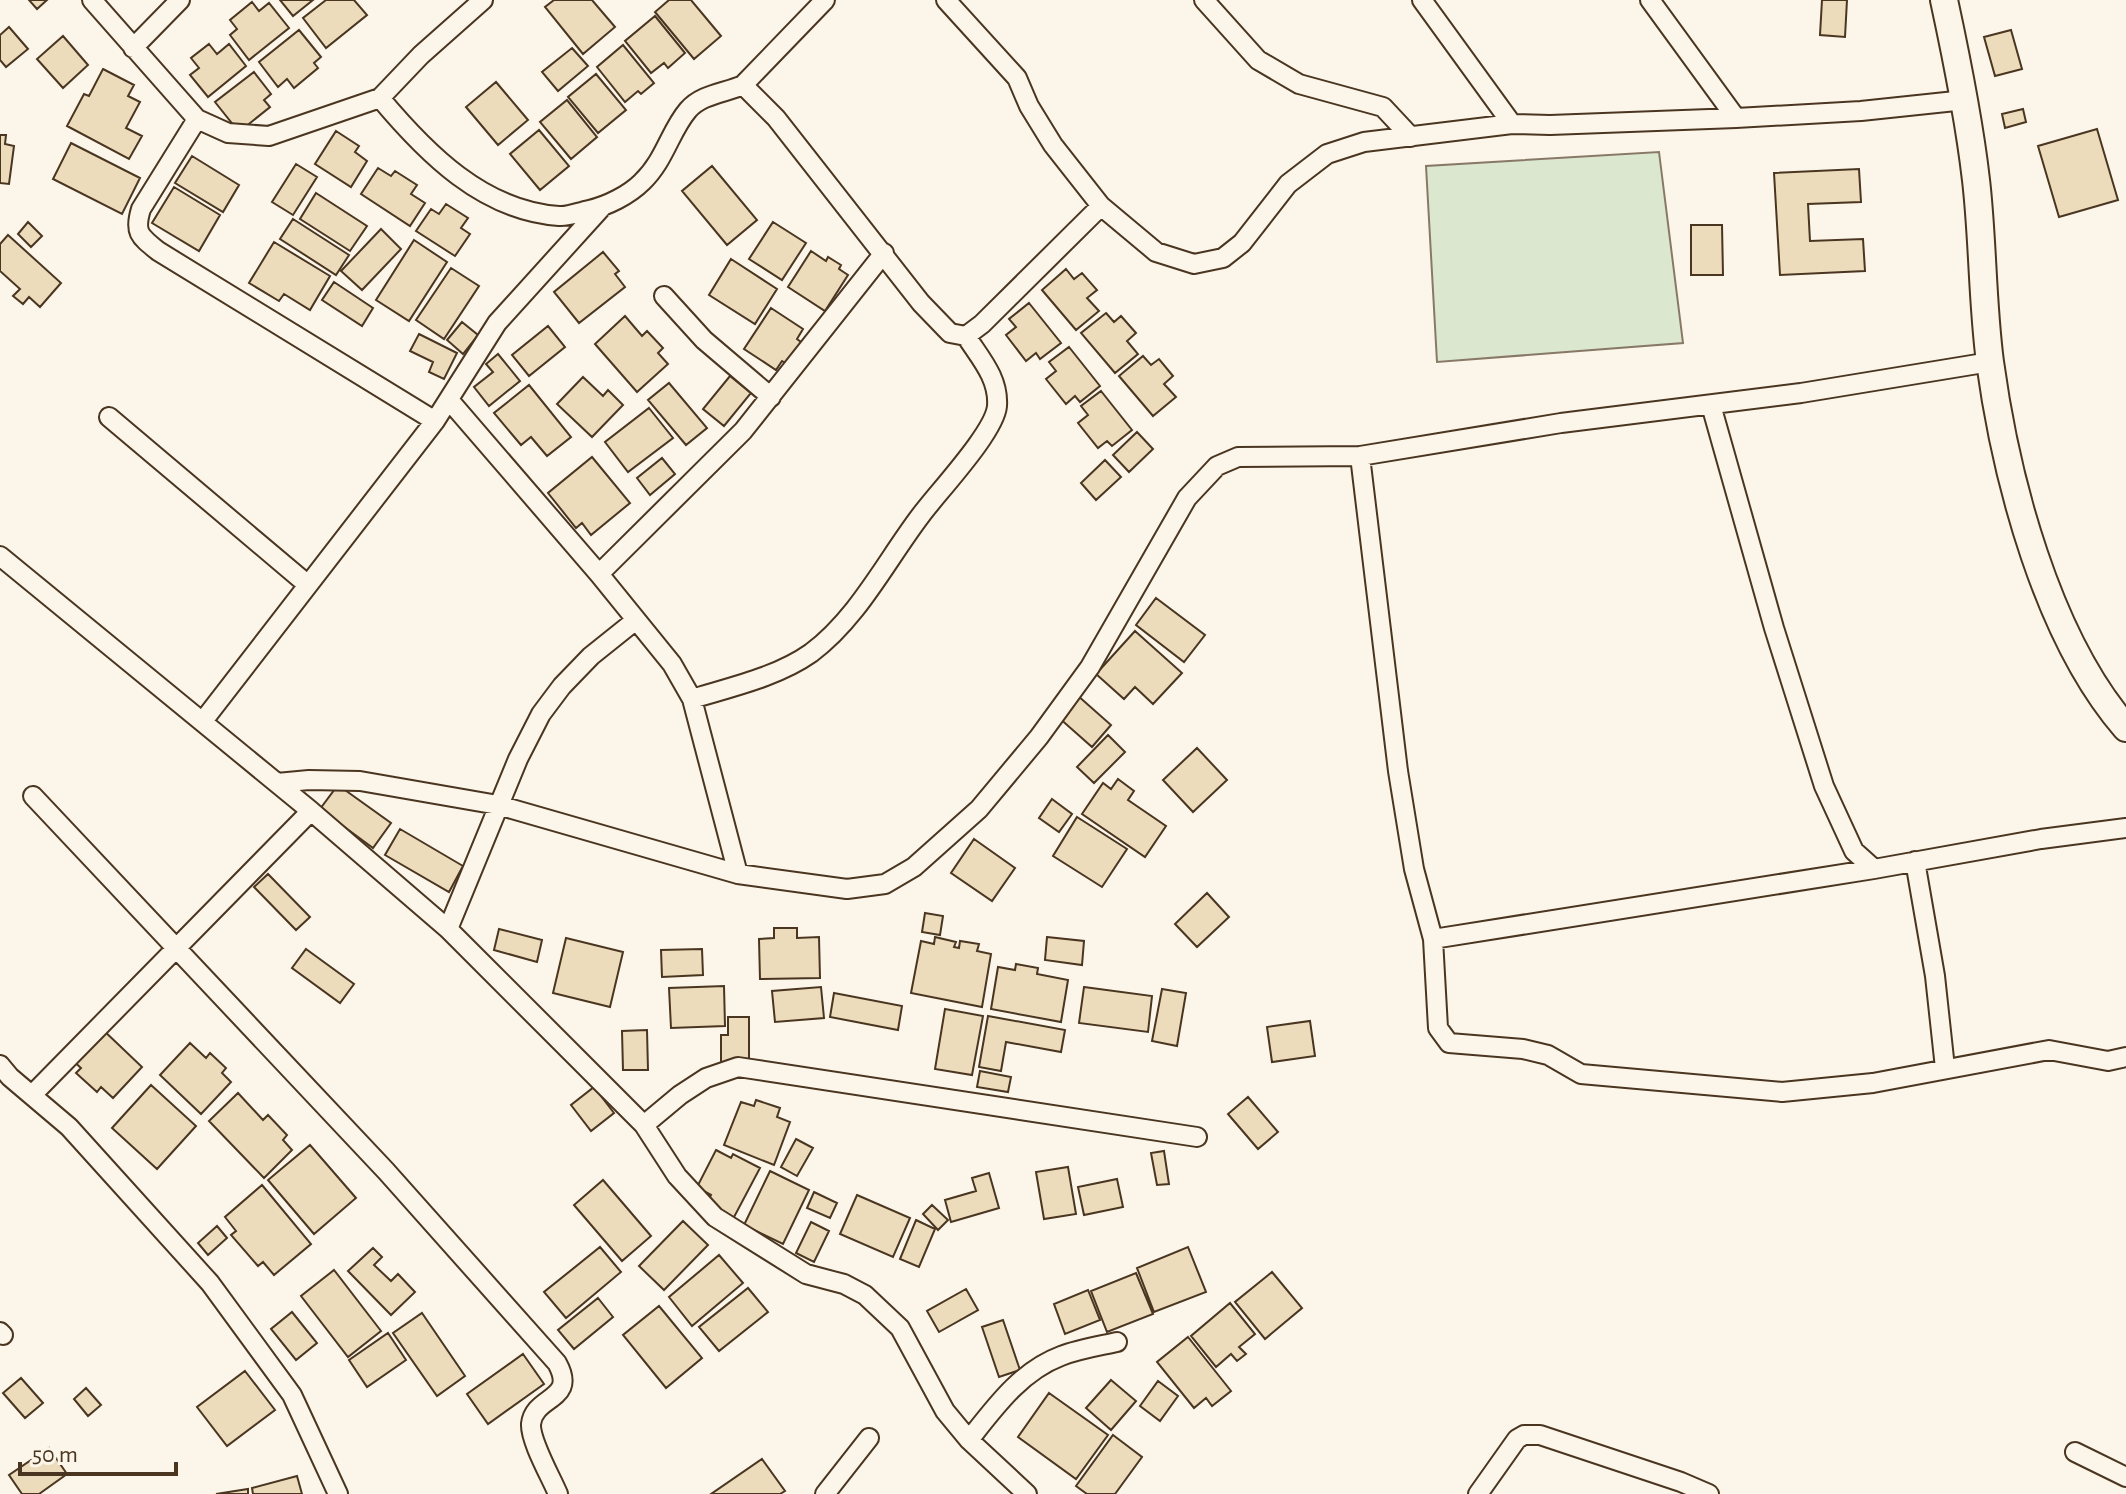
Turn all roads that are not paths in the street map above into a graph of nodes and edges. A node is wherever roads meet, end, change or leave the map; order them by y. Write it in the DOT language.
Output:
graph roads {
  1 [pos="92,0"];
  2 [pos="180,0"];
  3 [pos="483,0"];
  4 [pos="825,0"];
  5 [pos="946,0"];
  6 [pos="1204,0"];
  7 [pos="1422,0"];
  8 [pos="1650,0"];
  9 [pos="1944,0"];
  10 [pos="133,48"];
  11 [pos="743,85"];
  12 [pos="380,98"];
  13 [pos="1965,100"];
  14 [pos="1736,118"];
  15 [pos="197,119"];
  16 [pos="1512,124"];
  17 [pos="1411,137"];
  18 [pos="1101,206"];
  19 [pos="602,207"];
  20 [pos="884,253"];
  21 [pos="664,296"];
  22 [pos="966,336"];
  23 [pos="1990,362"];
  24 [pos="771,397"];
  25 [pos="449,400"];
  26 [pos="1711,405"];
  27 [pos="109,417"];
  28 [pos="435,421"];
  29 [pos="1360,456"];
  30 [pos="0,556"];
  31 [pos="599,574"];
  32 [pos="308,585"];
  33 [pos="636,620"];
  34 [pos="692,699"];
  35 [pos="203,721"];
  36 [pos="2126,728"];
  37 [pos="277,783"];
  38 [pos="33,796"];
  39 [pos="498,805"];
  40 [pos="311,811"];
  41 [pos="2126,828"];
  42 [pos="1915,861"];
  43 [pos="1874,869"];
  44 [pos="738,874"];
  45 [pos="448,929"];
  46 [pos="1433,939"];
  47 [pos="175,948"];
  48 [pos="2126,1057"];
  49 [pos="1945,1068"];
  50 [pos="3,1076"];
  51 [pos="32,1095"];
  52 [pos="644,1125"];
  53 [pos="1197,1137"];
  54 [pos="1117,1342"];
  55 [pos="869,1438"];
  56 [pos="969,1440"];
  57 [pos="2075,1452"];
  58 [pos="2126,1477"];
  59 [pos="1678,1488"];
  60 [pos="338,1494"];
  61 [pos="558,1494"];
  62 [pos="825,1494"];
  63 [pos="1027,1494"];
  64 [pos="1478,1494"];
  65 [pos="1709,1494"];
  1 -- 10 [label="street"];
  2 -- 10 [label="street"];
  3 -- 12 [label="street"];
  4 -- 11 [label="street"];
  5 -- 18 [label="street"];
  6 -- 17 [label="street"];
  7 -- 16 [label="street"];
  8 -- 14 [label="street"];
  9 -- 13 [label="street"];
  10 -- 15 [label="street"];
  11 -- 19 [label="street"];
  11 -- 20 [label="street"];
  12 -- 15 [label="street"];
  12 -- 19 [label="street"];
  13 -- 14 [label="street"];
  13 -- 23 [label="street"];
  14 -- 16 [label="street"];
  15 -- 28 [label="street"];
  16 -- 17 [label="street"];
  17 -- 18 [label="street"];
  18 -- 22 [label="street"];
  19 -- 25 [label="street"];
  20 -- 22 [label="street"];
  20 -- 24 [label="street"];
  21 -- 24 [label="street"];
  22 -- 34 [label="street"];
  23 -- 26 [label="street"];
  23 -- 36 [label="street"];
  24 -- 31 [label="street"];
  25 -- 28 [label="street"];
  25 -- 31 [label="street"];
  26 -- 29 [label="street"];
  26 -- 43 [label="street"];
  27 -- 32 [label="street"];
  28 -- 32 [label="street"];
  29 -- 44 [label="street"];
  29 -- 46 [label="street"];
  30 -- 35 [label="street"];
  31 -- 33 [label="street"];
  32 -- 35 [label="street"];
  33 -- 34 [label="street"];
  33 -- 39 [label="street"];
  34 -- 44 [label="street"];
  35 -- 37 [label="street"];
  37 -- 39 [label="street"];
  37 -- 40 [label="street"];
  38 -- 47 [label="street"];
  39 -- 44 [label="street"];
  39 -- 45 [label="street"];
  40 -- 45 [label="street"];
  40 -- 47 [label="street"];
  41 -- 42 [label="street"];
  42 -- 43 [label="street"];
  42 -- 49 [label="street"];
  43 -- 46 [label="street"];
  45 -- 52 [label="street"];
  46 -- 49 [label="street"];
  47 -- 51 [label="street"];
  47 -- 61 [label="street"];
  48 -- 49 [label="street"];
  50 -- 51 [label="street"];
  51 -- 60 [label="street"];
  52 -- 53 [label="street"];
  52 -- 56 [label="street"];
  54 -- 56 [label="street"];
  55 -- 62 [label="street"];
  56 -- 63 [label="street"];
  57 -- 58 [label="street"];
  59 -- 64 [label="street"];
  59 -- 65 [label="street"];
}
